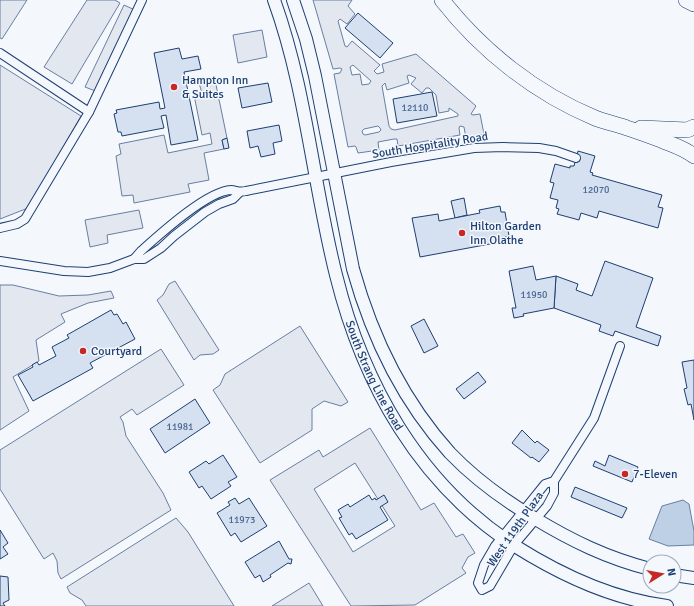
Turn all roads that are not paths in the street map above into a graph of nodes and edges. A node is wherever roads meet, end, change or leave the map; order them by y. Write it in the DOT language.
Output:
graph roads {
  1 [pos="142,0"];
  2 [pos="274,0"];
  3 [pos="293,0"];
  4 [pos="442,0"];
  5 [pos="686,0"];
  6 [pos="694,4"];
  7 [pos="0,53"];
  8 [pos="89,112"];
  9 [pos="694,127"];
  10 [pos="628,128"];
  11 [pos="694,156"];
  12 [pos="576,158"];
  13 [pos="334,173"];
  14 [pos="316,177"];
  15 [pos="0,228"];
  16 [pos="0,261"];
  17 [pos="620,346"];
  18 [pos="554,481"];
  19 [pos="523,511"];
  20 [pos="536,519"];
  21 [pos="502,538"];
  22 [pos="514,546"];
  23 [pos="642,567"];
  24 [pos="682,576"];
  25 [pos="694,578"];
  26 [pos="667,606"];
  1 -- 8 [label="street"];
  2 -- 14 [label="main road, South Strang Line Road"];
  3 -- 13 [label="main road, South Strang Line Road"];
  4 -- 10 [label="highway"];
  5 -- 6 [label="highway"];
  7 -- 8 [label="street"];
  8 -- 15 [label="street"];
  9 -- 10 [label="highway"];
  10 -- 11 [label="highway"];
  12 -- 13 [label="street, South Hospitality Road"];
  13 -- 14 [label="street, South Hospitality Road"];
  13 -- 19 [label="main road, South Strang Line Road"];
  14 -- 16 [label="street, South Hospitality Road"];
  14 -- 21 [label="main road, South Strang Line Road"];
  17 -- 18 [label="street, West 119th Plaza"];
  18 -- 19 [label="street, West 119th Plaza"];
  18 -- 20 [label="street, West 119th Plaza"];
  19 -- 20 [label="main road, South Strang Line Road"];
  19 -- 21 [label="street, West 119th Plaza"];
  20 -- 22 [label="street, West 119th Plaza"];
  20 -- 23 [label="main road, South Strang Line Road"];
  21 -- 22 [label="main road, South Strang Line Road"];
  21 -- 22 [label="street, West 119th Plaza"];
  22 -- 26 [label="main road, South Strang Line Road"];
  24 -- 25 [label="main road"];
}
